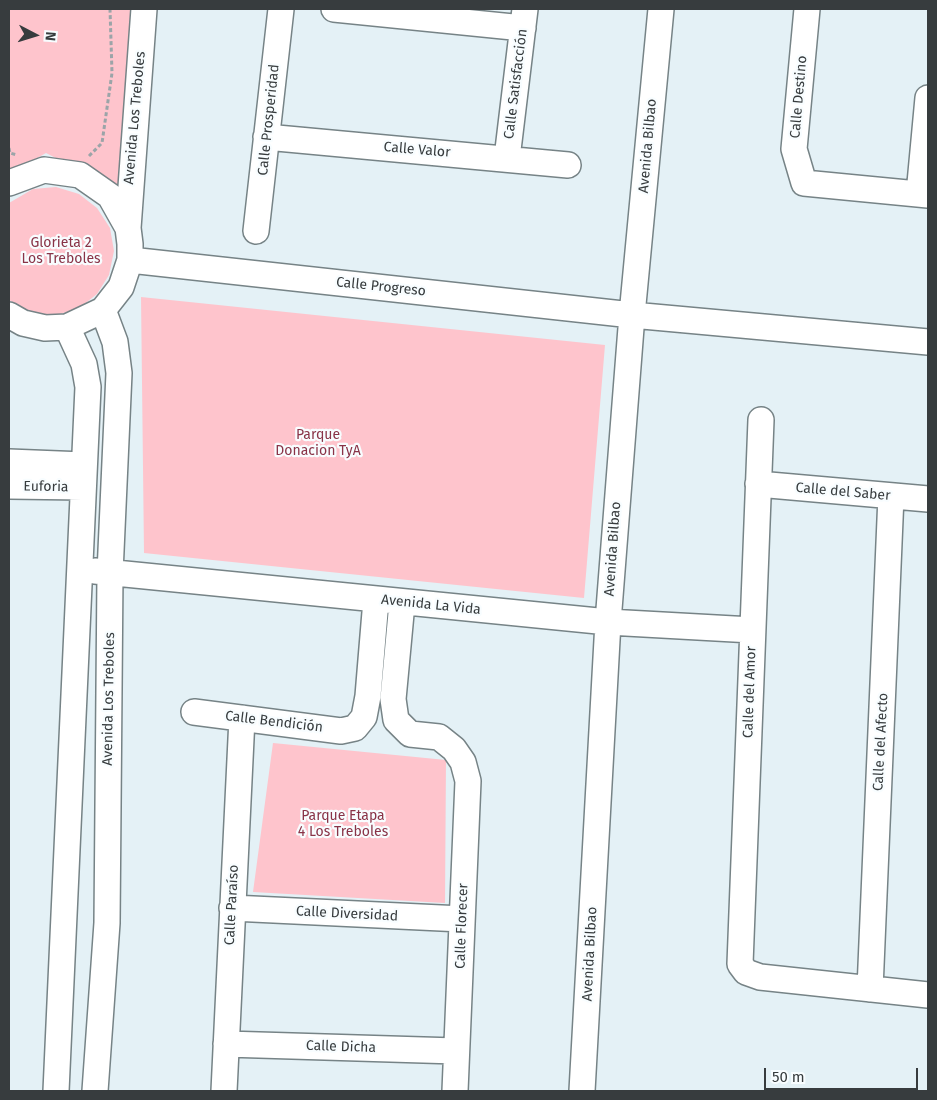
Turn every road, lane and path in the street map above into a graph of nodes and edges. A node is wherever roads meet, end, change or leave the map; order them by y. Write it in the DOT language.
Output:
graph roads {
  1 [pos="110,9"];
  2 [pos="144,9"];
  3 [pos="281,9"];
  4 [pos="334,9"];
  5 [pos="661,9"];
  6 [pos="807,9"];
  7 [pos="524,18"];
  8 [pos="928,98"];
  9 [pos="266,137"];
  10 [pos="9,148"];
  11 [pos="19,156"];
  12 [pos="88,157"];
  13 [pos="508,158"];
  14 [pos="568,165"];
  15 [pos="9,183"];
  16 [pos="923,195"];
  17 [pos="128,228"];
  18 [pos="256,231"];
  19 [pos="130,260"];
  20 [pos="103,310"];
  21 [pos="9,315"];
  22 [pos="632,315"];
  23 [pos="67,327"];
  24 [pos="928,342"];
  25 [pos="761,420"];
  26 [pos="9,462"];
  27 [pos="84,476"];
  28 [pos="758,484"];
  29 [pos="9,486"];
  30 [pos="892,496"];
  31 [pos="928,499"];
  32 [pos="80,570"];
  33 [pos="110,572"];
  34 [pos="376,600"];
  35 [pos="402,603"];
  36 [pos="608,622"];
  37 [pos="752,630"];
  38 [pos="194,712"];
  39 [pos="242,718"];
  40 [pos="232,908"];
  41 [pos="462,920"];
  42 [pos="870,988"];
  43 [pos="928,994"];
  44 [pos="226,1044"];
  45 [pos="456,1051"];
  46 [pos="56,1091"];
  47 [pos="94,1091"];
  48 [pos="224,1091"];
  49 [pos="455,1091"];
  50 [pos="582,1091"];
  1 -- 12 [label="path"];
  2 -- 17 [label="street, Avenida Los Treboles"];
  3 -- 9 [label="street, Calle Prosperidad"];
  4 -- 7 [label="street"];
  5 -- 22 [label="street, Avenida Bilbao"];
  6 -- 16 [label="street, Calle Destino"];
  7 -- 13 [label="street, Calle Satisfacción"];
  8 -- 16 [label="street"];
  9 -- 13 [label="street, Calle Valor"];
  9 -- 18 [label="street, Calle Prosperidad"];
  10 -- 11 [label="path"];
  13 -- 14 [label="street, Calle Valor"];
  15 -- 17 [label="street"];
  17 -- 19 [label="street, Avenida Los Treboles"];
  19 -- 20 [label="street"];
  19 -- 22 [label="street, Calle Progreso"];
  20 -- 23 [label="street"];
  20 -- 33 [label="street, Avenida Los Treboles"];
  21 -- 23 [label="street"];
  22 -- 24 [label="street, Calle Progreso"];
  22 -- 36 [label="street, Avenida Bilbao"];
  23 -- 27 [label="street"];
  25 -- 28 [label="street, Calle del Amor"];
  26 -- 27 [label="street"];
  27 -- 29 [label="street, Euforia"];
  27 -- 32 [label="street"];
  28 -- 30 [label="street, Calle del Saber"];
  28 -- 37 [label="street, Calle del Amor"];
  30 -- 31 [label="street, Calle del Saber"];
  30 -- 42 [label="street, Calle del Afecto"];
  32 -- 33 [label="street, Avenida La Vida"];
  32 -- 46 [label="street"];
  33 -- 34 [label="street, Avenida La Vida"];
  33 -- 47 [label="street, Avenida Los Treboles"];
  34 -- 35 [label="street, Avenida La Vida"];
  34 -- 39 [label="street, Calle Bendición"];
  35 -- 36 [label="street, Avenida La Vida"];
  35 -- 41 [label="street, Calle Florecer"];
  36 -- 37 [label="street, Avenida La Vida"];
  36 -- 50 [label="street, Avenida Bilbao"];
  37 -- 42 [label="street, Calle del Amor"];
  38 -- 39 [label="street, Calle Bendición"];
  39 -- 40 [label="street, Calle Paraíso"];
  40 -- 41 [label="street, Calle Diversidad"];
  40 -- 44 [label="street, Calle Paraíso"];
  41 -- 45 [label="street, Calle Florecer"];
  42 -- 43 [label="street"];
  44 -- 45 [label="street, Calle Dicha"];
  44 -- 48 [label="street, Calle Paraíso"];
  45 -- 49 [label="street, Calle Florecer"];
}
